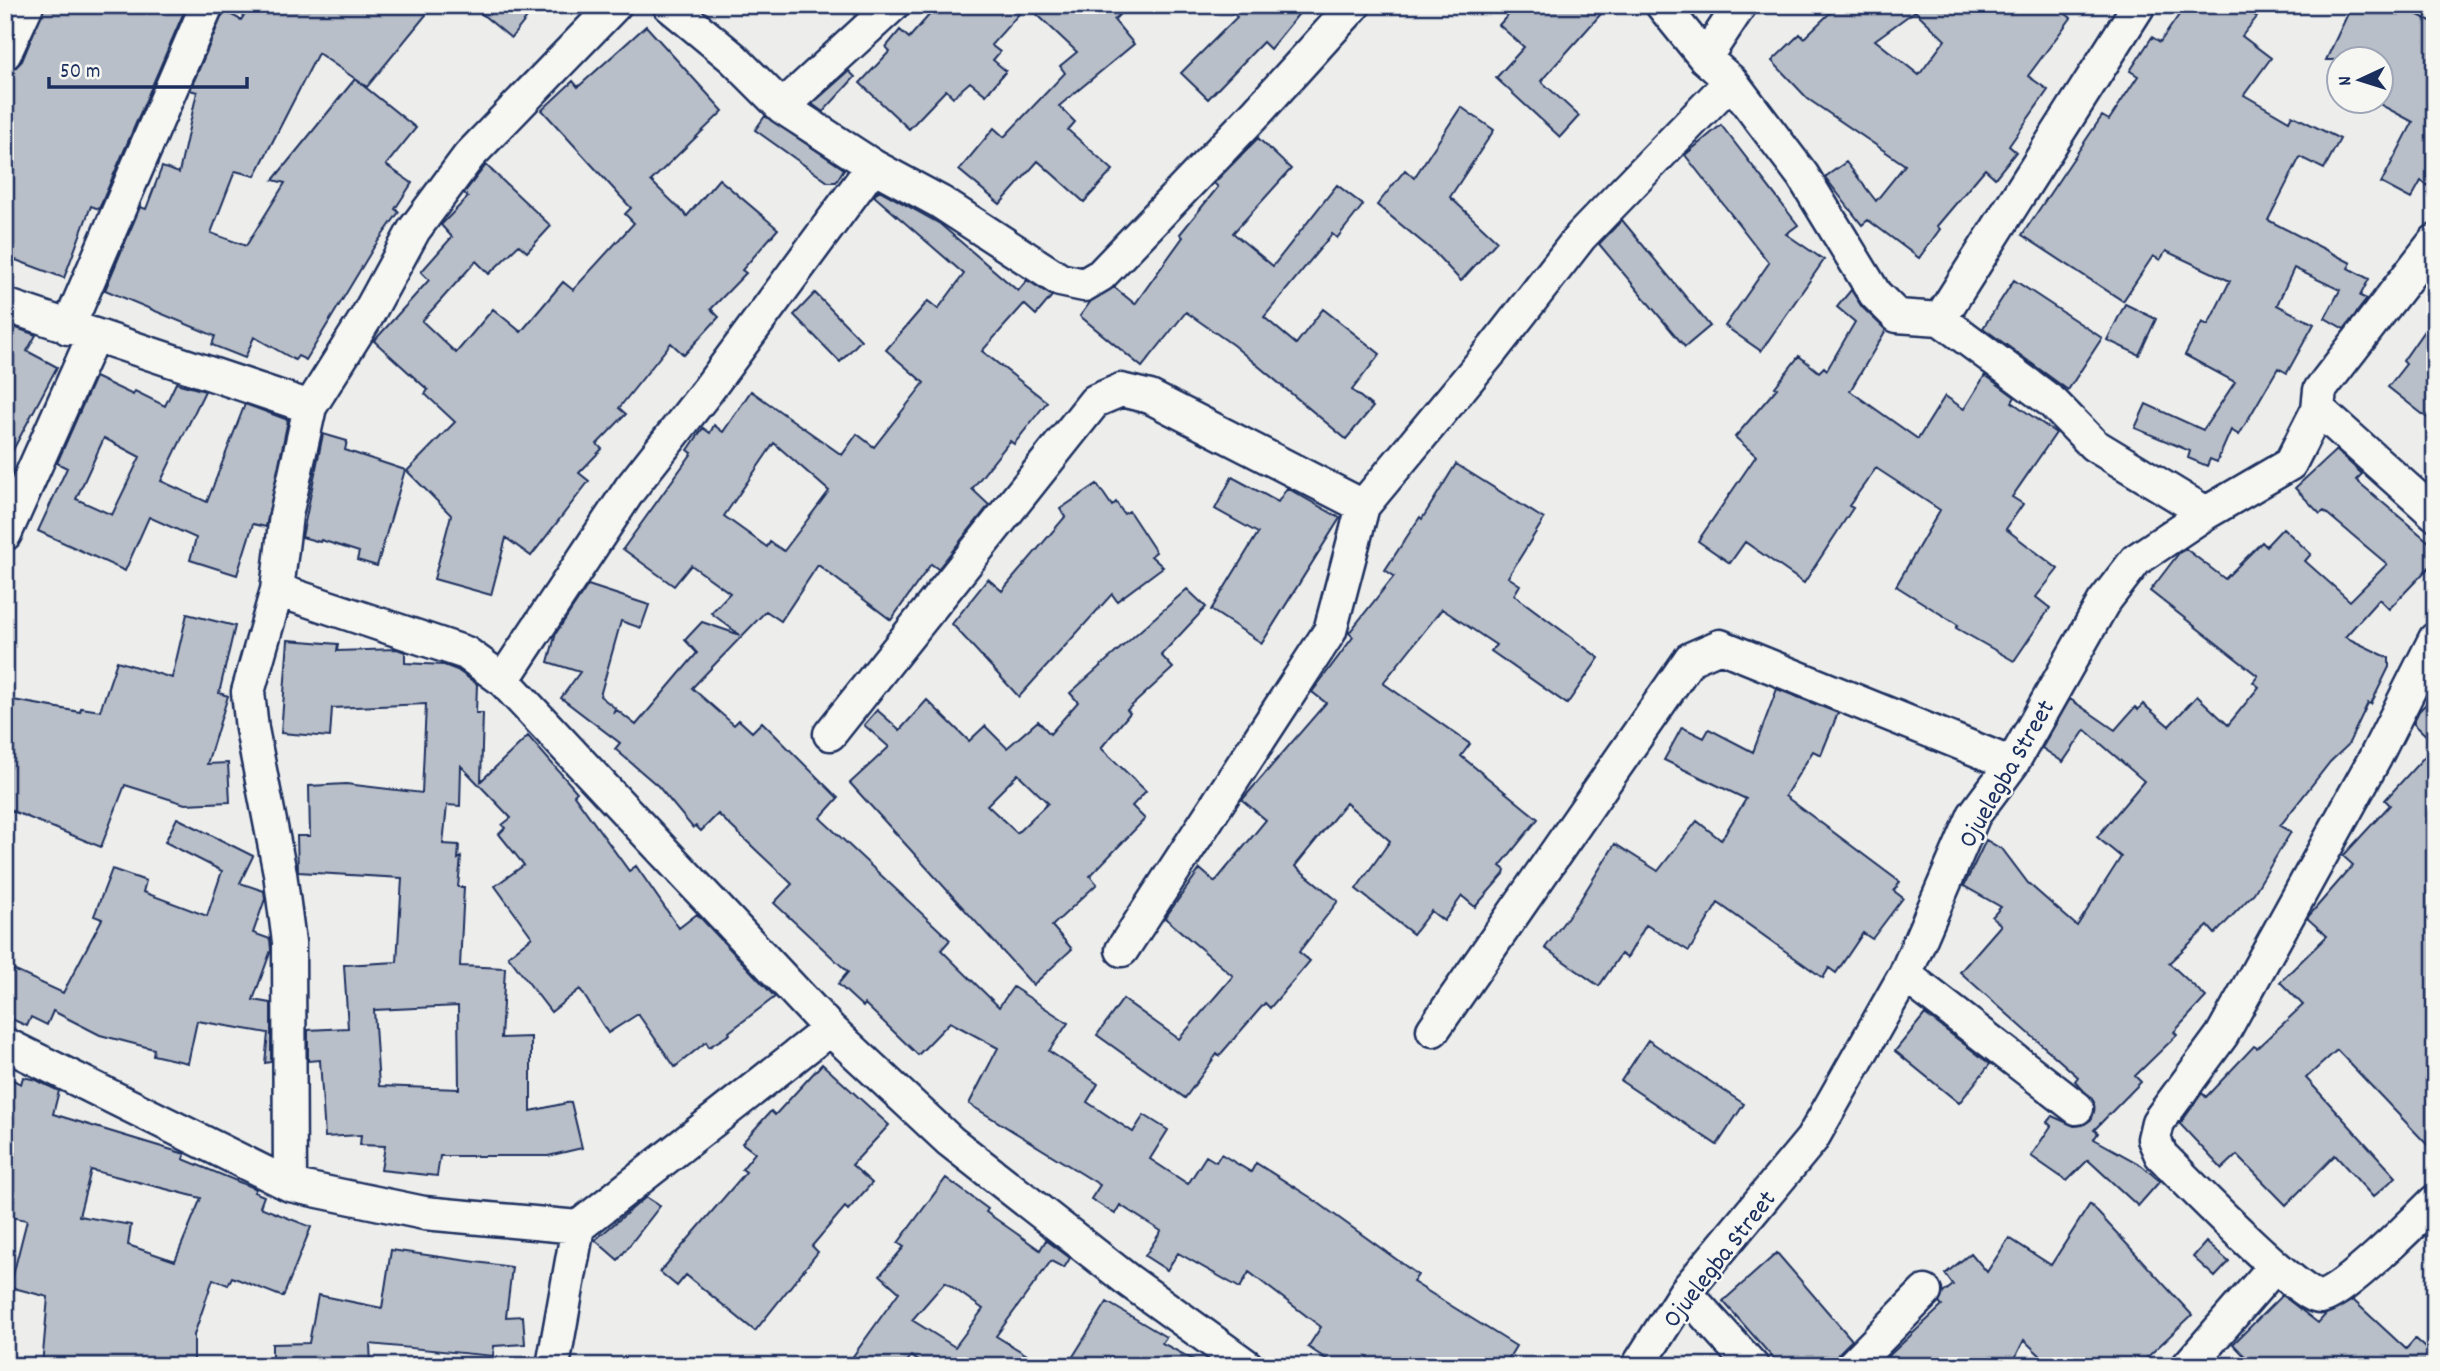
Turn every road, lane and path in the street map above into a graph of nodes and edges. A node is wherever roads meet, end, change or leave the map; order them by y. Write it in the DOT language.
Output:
graph roads {
  1 [pos="27,5"];
  2 [pos="207,5"];
  3 [pos="615,5"];
  4 [pos="669,5"];
  5 [pos="893,5"];
  6 [pos="1354,5"];
  7 [pos="1662,5"];
  8 [pos="1740,5"];
  9 [pos="2139,5"];
  10 [pos="5,53"];
  11 [pos="1705,58"];
  12 [pos="1731,81"];
  13 [pos="782,107"];
  14 [pos="873,166"];
  15 [pos="2435,241"];
  16 [pos="5,304"];
  17 [pos="1940,319"];
  18 [pos="81,332"];
  19 [pos="310,407"];
  20 [pos="2318,409"];
  21 [pos="1363,506"];
  22 [pos="2206,513"];
  23 [pos="2435,514"];
  24 [pos="5,534"];
  25 [pos="277,590"];
  26 [pos="2435,639"];
  27 [pos="503,680"];
  28 [pos="830,734"];
  29 [pos="2012,764"];
  30 [pos="1122,950"];
  31 [pos="1905,975"];
  32 [pos="830,1029"];
  33 [pos="1433,1030"];
  34 [pos="5,1044"];
  35 [pos="2077,1108"];
  36 [pos="290,1185"];
  37 [pos="2435,1201"];
  38 [pos="578,1227"];
  39 [pos="2275,1266"];
  40 [pos="1685,1292"];
  41 [pos="1925,1292"];
  42 [pos="553,1366"];
  43 [pos="1247,1366"];
  44 [pos="1638,1366"];
  45 [pos="1752,1366"];
  46 [pos="1852,1366"];
  47 [pos="2188,1366"];
  1 -- 10 [label="street"];
  2 -- 18 [label="street"];
  3 -- 19 [label="street"];
  4 -- 13 [label="street"];
  5 -- 13 [label="street"];
  6 -- 14 [label="street"];
  7 -- 11 [label="street"];
  8 -- 11 [label="street"];
  9 -- 17 [label="street"];
  11 -- 12 [label="street"];
  12 -- 17 [label="street"];
  12 -- 21 [label="street"];
  13 -- 14 [label="street"];
  14 -- 27 [label="street"];
  15 -- 20 [label="street, Ojuelegba Street"];
  16 -- 18 [label="street"];
  17 -- 22 [label="street"];
  18 -- 19 [label="street"];
  18 -- 24 [label="street"];
  19 -- 25 [label="street"];
  20 -- 22 [label="street, Ojuelegba Street"];
  20 -- 23 [label="street"];
  21 -- 28 [label="street"];
  21 -- 30 [label="street"];
  22 -- 29 [label="street, Ojuelegba Street"];
  25 -- 27 [label="street"];
  25 -- 36 [label="street"];
  26 -- 39 [label="street"];
  27 -- 32 [label="street"];
  29 -- 31 [label="street, Ojuelegba Street"];
  29 -- 33 [label="street"];
  31 -- 35 [label="street"];
  31 -- 40 [label="street, Ojuelegba Street"];
  32 -- 38 [label="street"];
  32 -- 43 [label="street"];
  34 -- 36 [label="street"];
  36 -- 38 [label="street"];
  37 -- 39 [label="street"];
  38 -- 42 [label="street"];
  39 -- 47 [label="street"];
  40 -- 44 [label="street, Ojuelegba Street"];
  40 -- 45 [label="street"];
  41 -- 46 [label="street"];
}
